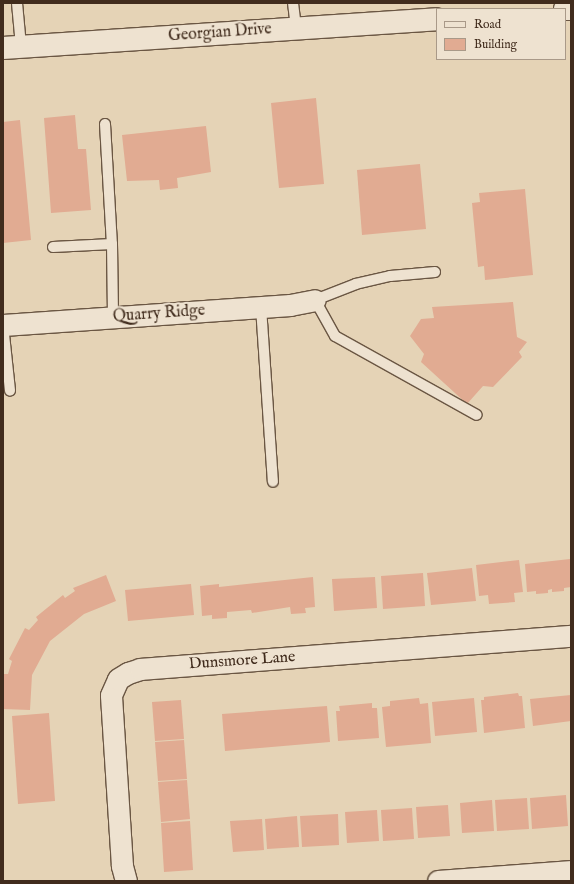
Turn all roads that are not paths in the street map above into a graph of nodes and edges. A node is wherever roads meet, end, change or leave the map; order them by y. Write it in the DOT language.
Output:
graph roads {
  1 [pos="17,3"];
  2 [pos="293,3"];
  3 [pos="436,19"];
  4 [pos="296,29"];
  5 [pos="12,47"];
  6 [pos="104,124"];
  7 [pos="112,244"];
  8 [pos="53,247"];
  9 [pos="434,272"];
  10 [pos="315,300"];
  11 [pos="261,307"];
  12 [pos="113,317"];
  13 [pos="3,325"];
  14 [pos="10,390"];
  15 [pos="477,415"];
  16 [pos="274,482"];
  17 [pos="571,636"];
  18 [pos="571,870"];
  19 [pos="126,881"];
  20 [pos="438,881"];
  1 -- 5 [label="lane"];
  2 -- 4 [label="lane"];
  3 -- 4 [label="main road, Georgian Drive"];
  4 -- 5 [label="main road, Georgian Drive"];
  6 -- 7 [label="lane"];
  7 -- 8 [label="lane"];
  7 -- 12 [label="lane"];
  9 -- 10 [label="lane"];
  10 -- 11 [label="street, Quarry Ridge"];
  10 -- 15 [label="lane"];
  11 -- 12 [label="street, Quarry Ridge"];
  11 -- 16 [label="lane"];
  12 -- 13 [label="street, Quarry Ridge"];
  13 -- 14 [label="lane"];
  17 -- 19 [label="street, Dunsmore Lane"];
  18 -- 20 [label="street"];
}
